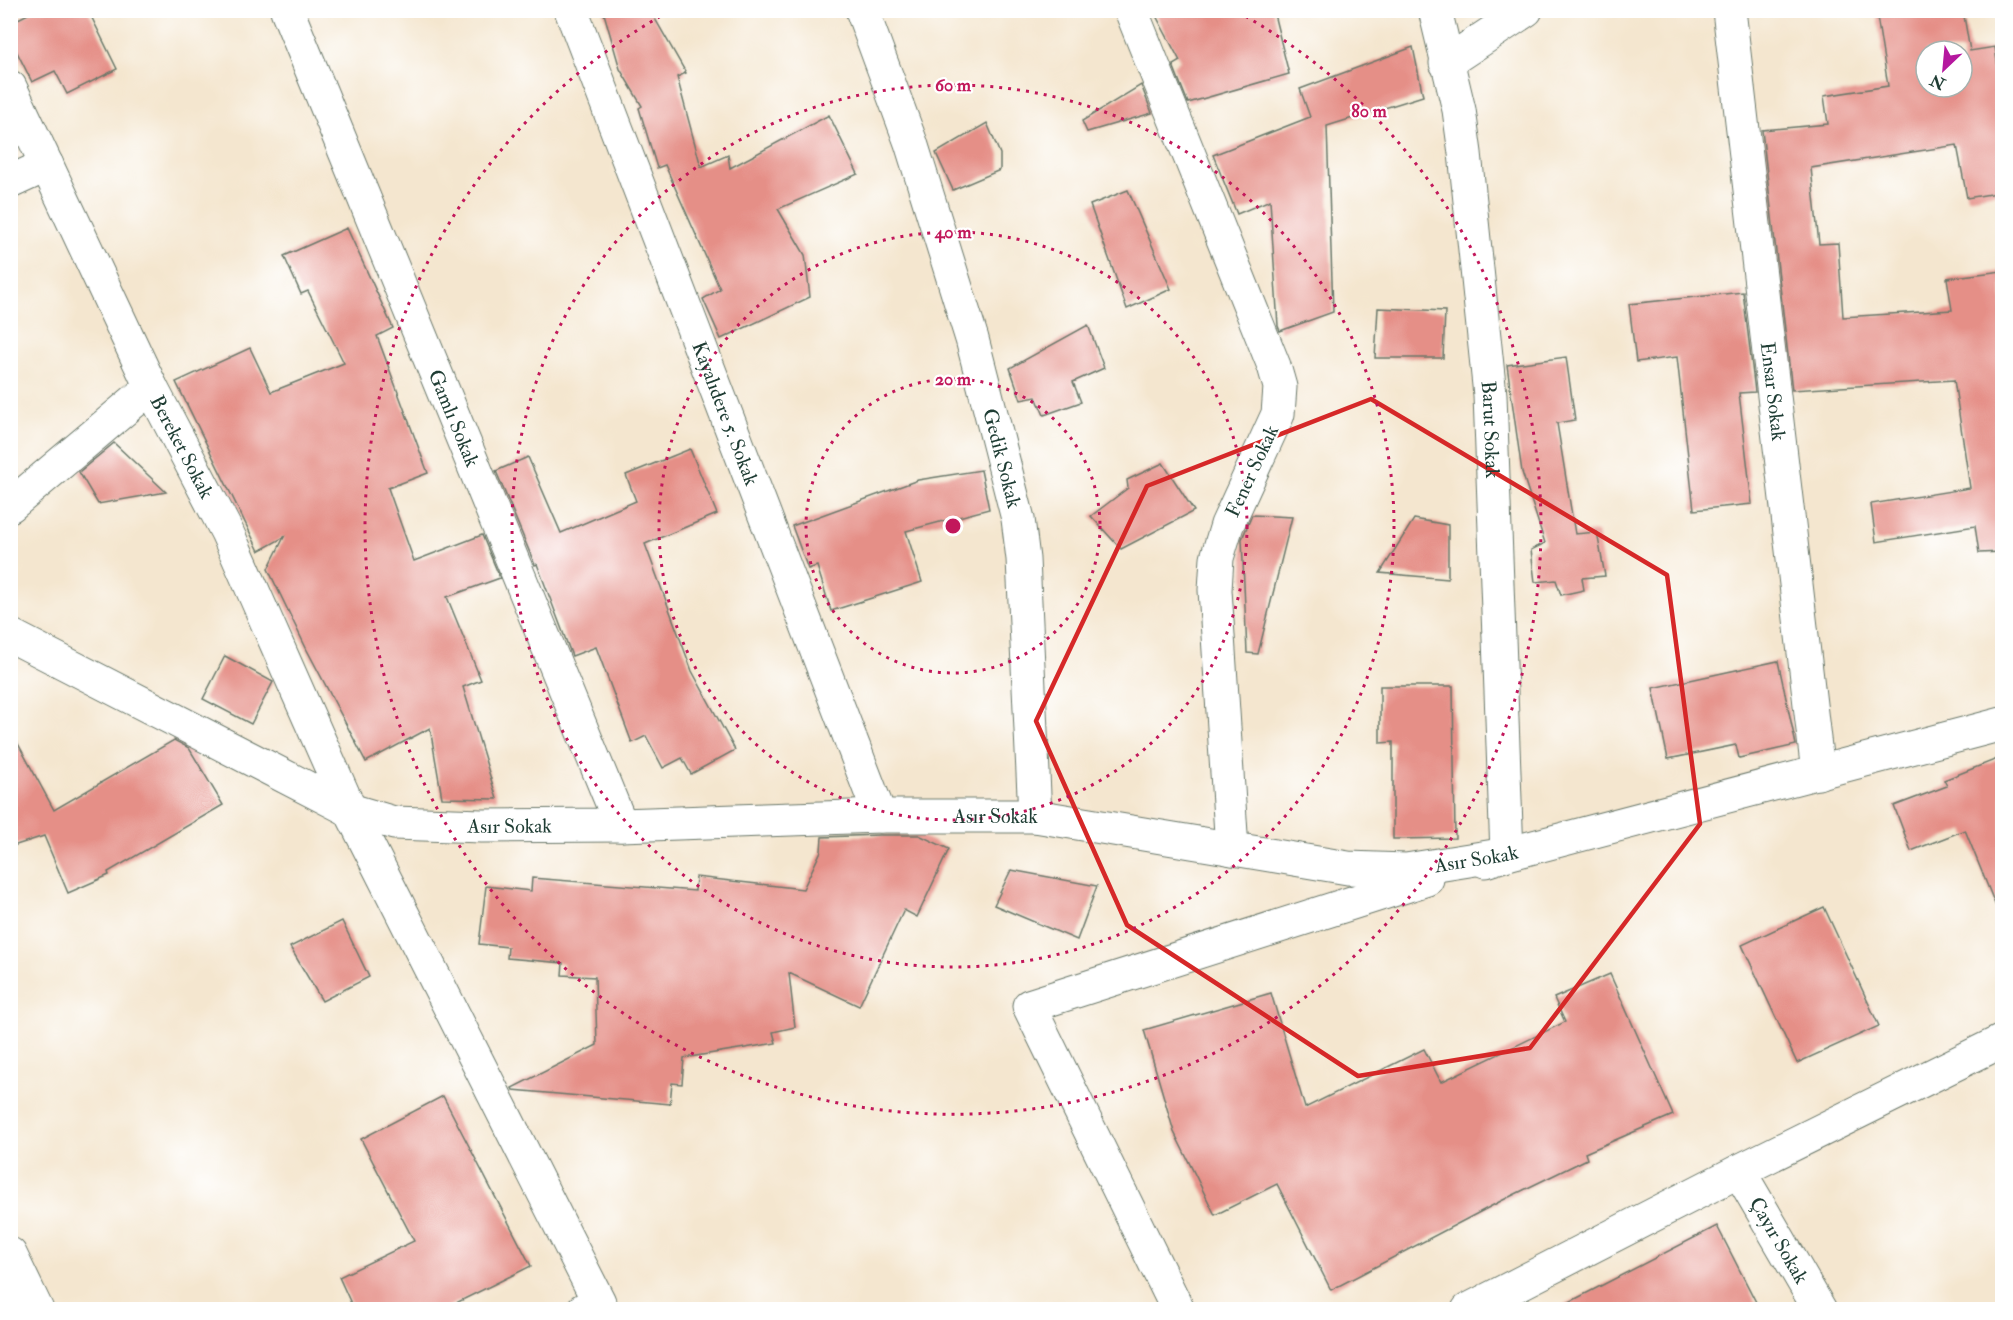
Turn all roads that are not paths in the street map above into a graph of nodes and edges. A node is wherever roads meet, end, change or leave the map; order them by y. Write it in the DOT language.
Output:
graph roads {
  1 [pos="287,10"];
  2 [pos="571,10"];
  3 [pos="862,10"];
  4 [pos="1131,10"];
  5 [pos="1435,10"];
  6 [pos="1526,10"];
  7 [pos="1729,10"];
  8 [pos="1446,63"];
  9 [pos="10,87"];
  10 [pos="48,165"];
  11 [pos="10,182"];
  12 [pos="151,387"];
  13 [pos="10,506"];
  14 [pos="10,635"];
  15 [pos="2002,724"];
  16 [pos="1818,773"];
  17 [pos="350,810"];
  18 [pos="880,816"];
  19 [pos="1035,816"];
  20 [pos="621,825"];
  21 [pos="1232,849"];
  22 [pos="1507,854"];
  23 [pos="2002,1041"];
  24 [pos="1739,1171"];
  25 [pos="10,1254"];
  26 [pos="37,1310"];
  27 [pos="584,1310"];
  28 [pos="1178,1310"];
  29 [pos="1468,1310"];
  30 [pos="1820,1310"];
  1 -- 20 [label="street, Gamlı Sokak"];
  2 -- 18 [label="street, Kayalıdere 5. Sokak"];
  3 -- 19 [label="street, Gedik Sokak"];
  4 -- 21 [label="street, Fener Sokak"];
  5 -- 8 [label="street, Barut Sokak"];
  6 -- 8 [label="street"];
  7 -- 16 [label="street, Ensar Sokak"];
  8 -- 22 [label="street, Barut Sokak"];
  9 -- 10 [label="street, Bereket Sokak"];
  10 -- 11 [label="street"];
  10 -- 12 [label="street, Bereket Sokak"];
  12 -- 13 [label="street"];
  12 -- 17 [label="street, Bereket Sokak"];
  14 -- 17 [label="street, Asır Sokak"];
  15 -- 16 [label="street, Asır Sokak"];
  16 -- 22 [label="street, Asır Sokak"];
  17 -- 20 [label="street, Asır Sokak"];
  17 -- 27 [label="street, Bereket Sokak"];
  18 -- 19 [label="street, Asır Sokak"];
  18 -- 20 [label="street, Asır Sokak"];
  19 -- 21 [label="street, Asır Sokak"];
  21 -- 22 [label="street, Asır Sokak"];
  22 -- 28 [label="street"];
  23 -- 24 [label="street"];
  24 -- 29 [label="street"];
  24 -- 30 [label="street, Çayır Sokak"];
  25 -- 26 [label="street"];
}
